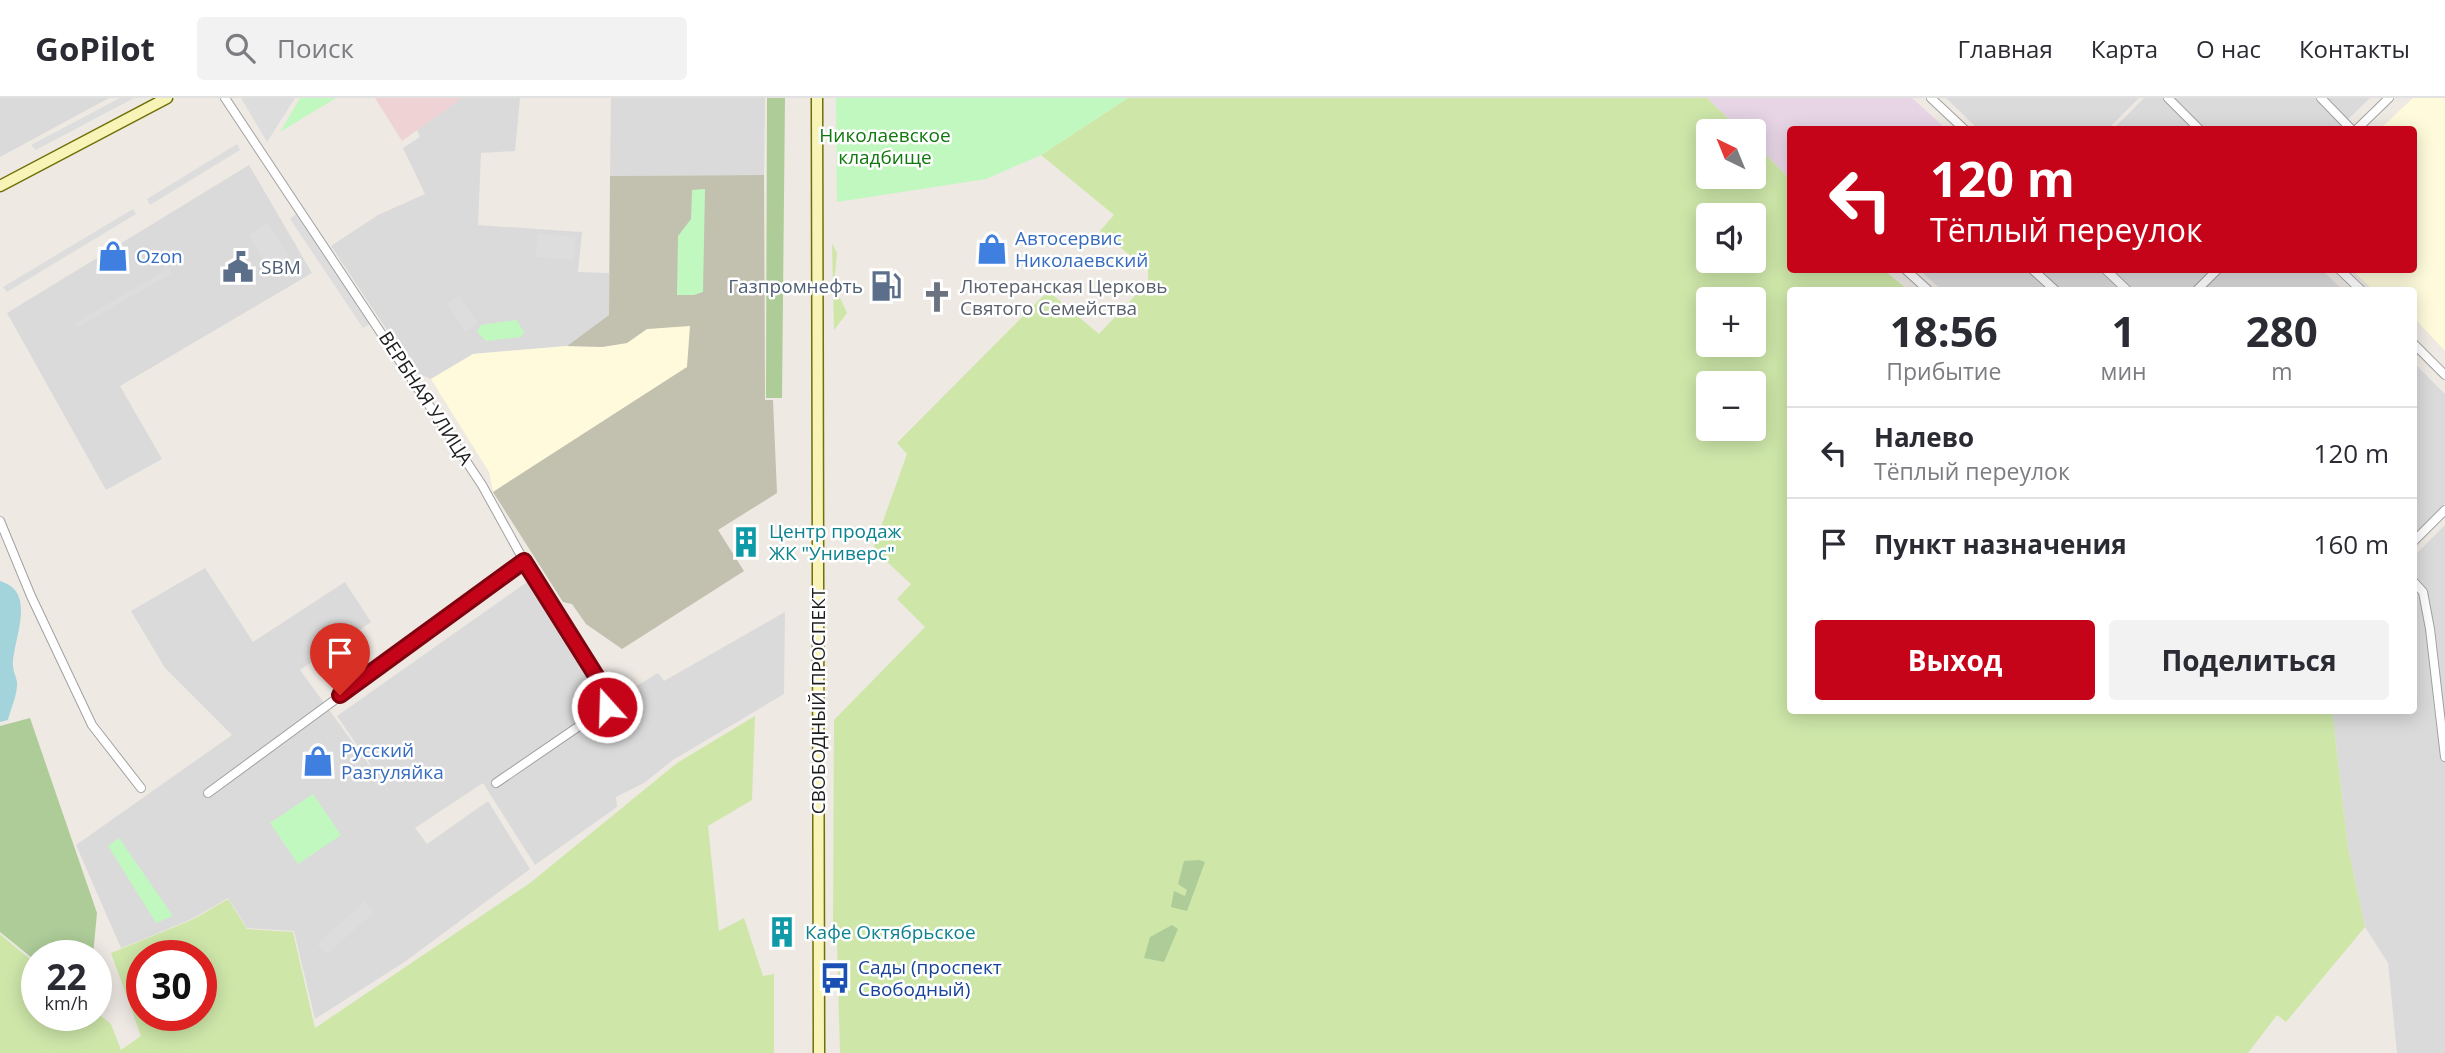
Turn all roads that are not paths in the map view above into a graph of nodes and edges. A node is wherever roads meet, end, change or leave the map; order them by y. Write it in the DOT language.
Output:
graph roads {
  1 [pos="167,98"];
  2 [pos="225,98"];
  3 [pos="817,98"];
  4 [pos="1931,98"];
  5 [pos="2168,98"];
  6 [pos="2322,98"];
  7 [pos="2389,98"];
  8 [pos="1961,126"];
  9 [pos="2196,126"];
  10 [pos="2350,126"];
  11 [pos="2358,126"];
  12 [pos="0,186"];
  13 [pos="1909,273"];
  14 [pos="2036,273"];
  15 [pos="2109,273"];
  16 [pos="2214,273"];
  17 [pos="2343,273"];
  18 [pos="1925,287"];
  19 [pos="2052,287"];
  20 [pos="2124,287"];
  21 [pos="2200,287"];
  22 [pos="2358,287"];
  23 [pos="2417,347"];
  24 [pos="2445,375"];
  25 [pos="2445,510"];
  26 [pos="0,521"];
  27 [pos="2417,538"];
  28 [pos="524,561"];
  29 [pos="2417,585"];
  30 [pos="2445,757"];
  31 [pos="496,783"];
  32 [pos="141,788"];
  33 [pos="208,793"];
  34 [pos="819,1053"];
  1 -- 12 [label="main road"];
  2 -- 28 [label="street, ВЕРБНАЯ УЛИЦА"];
  3 -- 34 [label="main road, СВОБОДНЫЙ ПРОСПЕКТ"];
  4 -- 8 [label="street"];
  5 -- 9 [label="street"];
  6 -- 10 [label="street"];
  7 -- 11 [label="street"];
  13 -- 18 [label="street"];
  14 -- 19 [label="street"];
  15 -- 20 [label="street"];
  16 -- 21 [label="street"];
  17 -- 22 [label="street"];
  23 -- 24 [label="street"];
  25 -- 27 [label="street"];
  26 -- 32 [label="street"];
  28 -- 31 [label="street, ВЕРБНАЯ УЛИЦА"];
  28 -- 33 [label="street"];
  29 -- 30 [label="street"];
}
